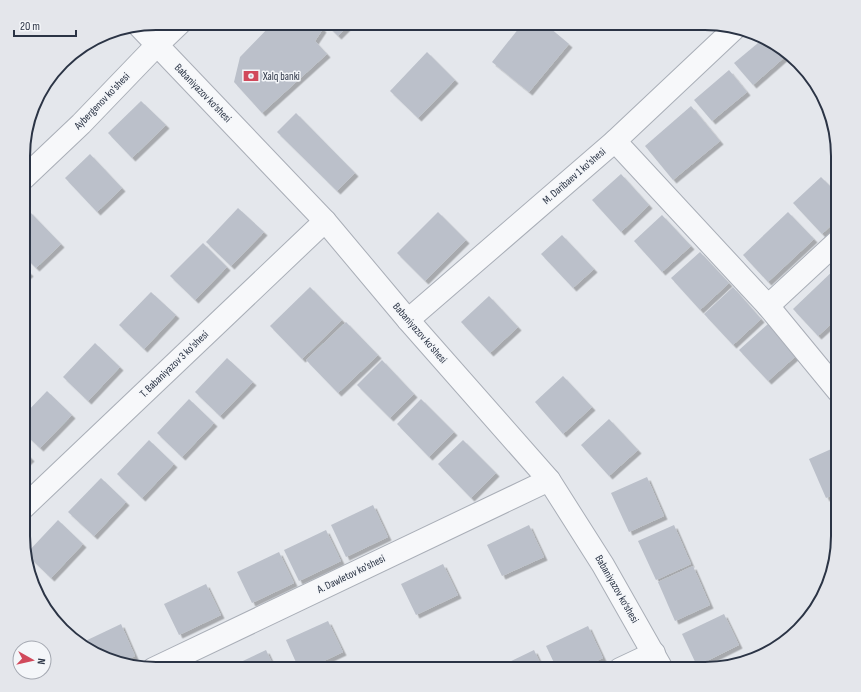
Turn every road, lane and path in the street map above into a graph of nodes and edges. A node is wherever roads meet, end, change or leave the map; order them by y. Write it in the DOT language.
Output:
graph roads {
  1 [pos="173,30"];
  2 [pos="144,31"];
  3 [pos="731,33"];
  4 [pos="157,45"];
  5 [pos="615,141"];
  6 [pos="30,172"];
  7 [pos="325,221"];
  8 [pos="831,248"];
  9 [pos="768,306"];
  10 [pos="408,320"];
  11 [pos="831,382"];
  12 [pos="549,480"];
  13 [pos="30,501"];
  14 [pos="658,661"];
  15 [pos="168,662"];
  1 -- 4 [label="street, Aybergenov ko'shesi"];
  2 -- 4 [label="street, Babaniyazov ko‘shesi"];
  3 -- 5 [label="street, M. Daribaev 1 ko'shesi"];
  4 -- 6 [label="street, Aybergenov ko'shesi"];
  4 -- 7 [label="street, Babaniyazov ko‘shesi"];
  5 -- 9 [label="street"];
  5 -- 10 [label="street, M. Daribaev 1 ko'shesi"];
  7 -- 10 [label="street, Babaniyazov ko‘shesi"];
  7 -- 13 [label="street, T. Babaniyazov 3 ko'shesi"];
  8 -- 9 [label="street"];
  9 -- 11 [label="street"];
  10 -- 12 [label="street, Babaniyazov ko‘shesi"];
  12 -- 14 [label="street, Babaniyazov ko‘shesi"];
  12 -- 15 [label="street, A. Dawletov ko'shesi"];
}
